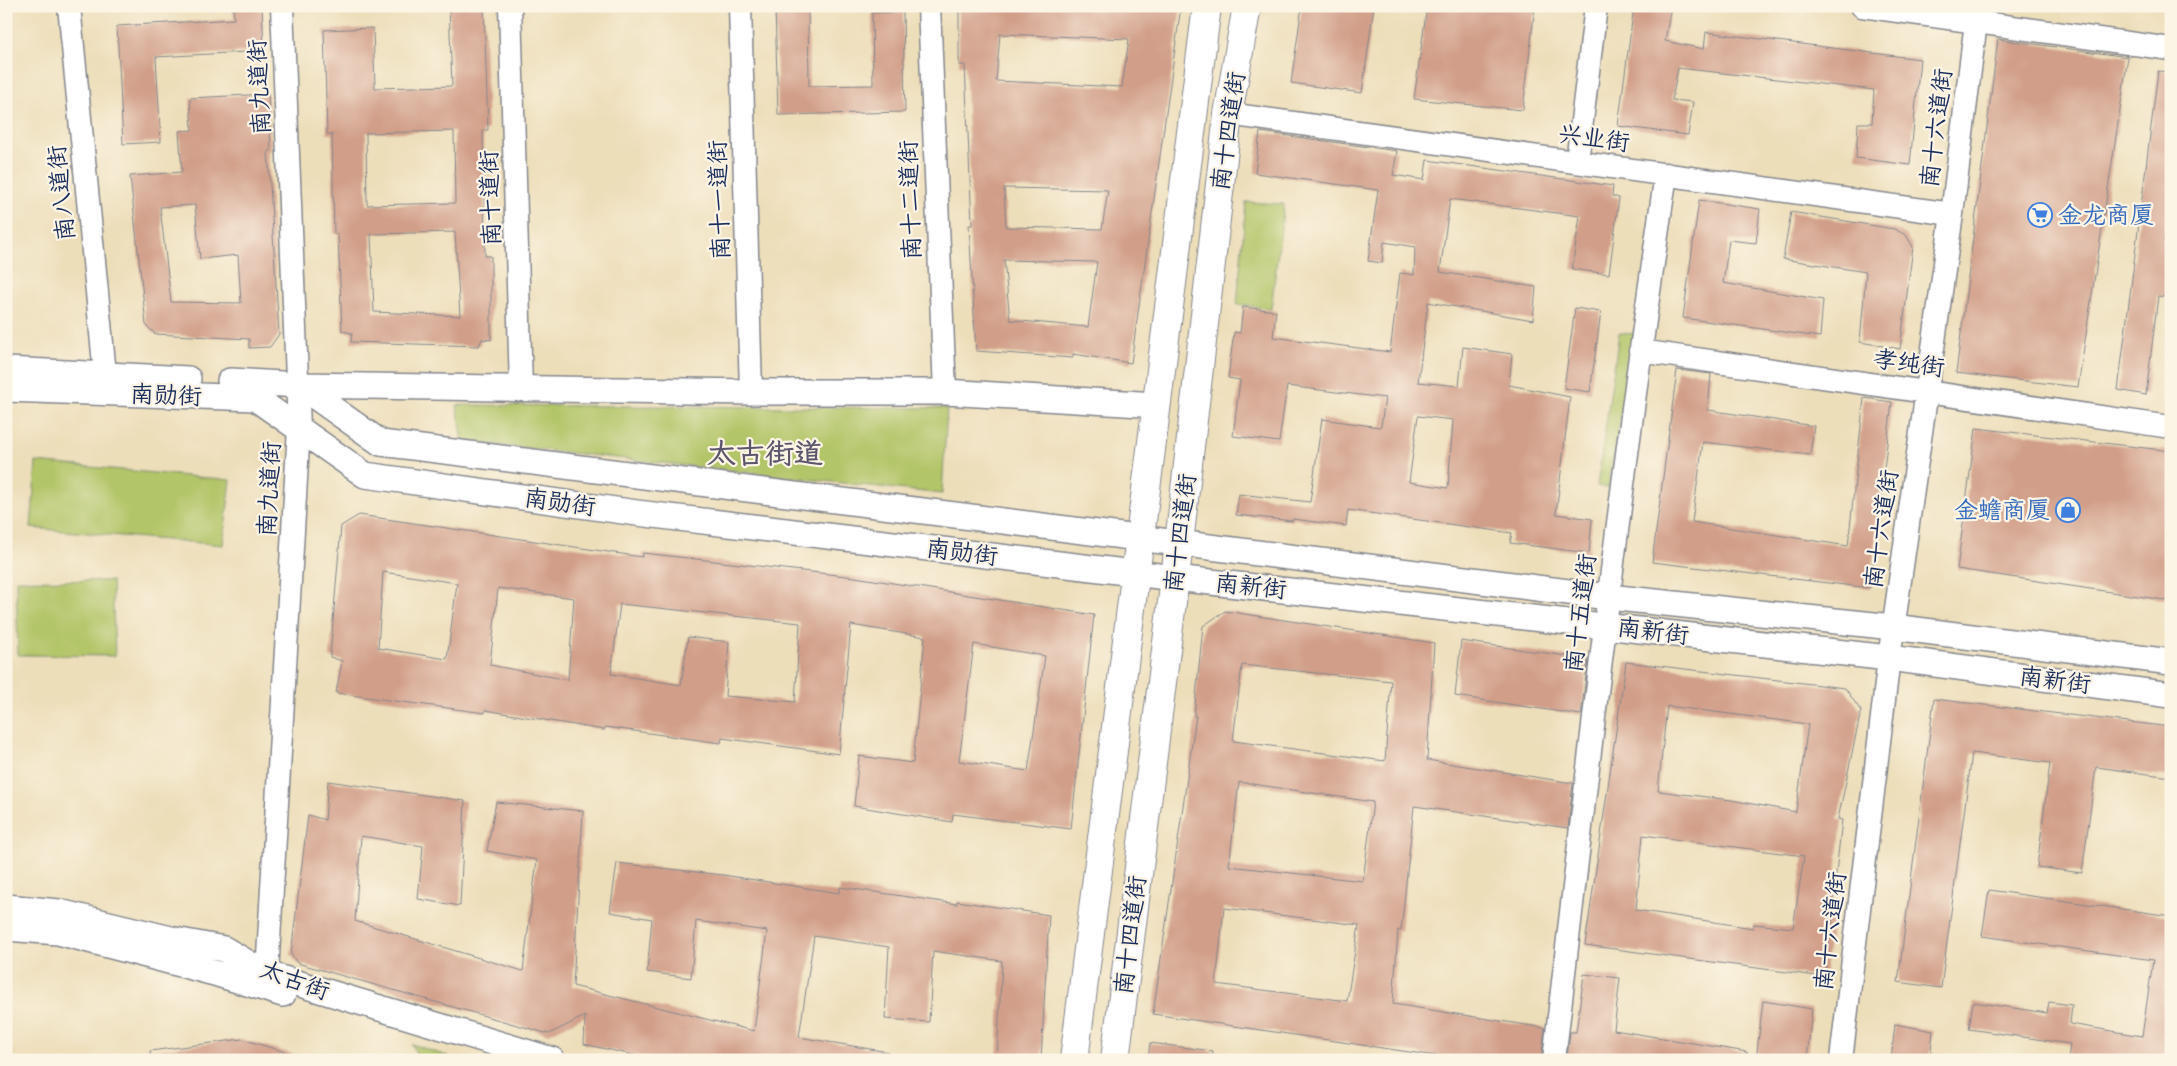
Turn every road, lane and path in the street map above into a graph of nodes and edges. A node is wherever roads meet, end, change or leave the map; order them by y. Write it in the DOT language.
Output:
graph roads {
  1 [pos="69,6"];
  2 [pos="282,6"];
  3 [pos="510,6"];
  4 [pos="740,6"];
  5 [pos="928,6"];
  6 [pos="1207,6"];
  7 [pos="1246,6"];
  8 [pos="1596,6"];
  9 [pos="1862,6"];
  10 [pos="1977,15"];
  11 [pos="2171,49"];
  12 [pos="1228,114"];
  13 [pos="1577,162"];
  14 [pos="1666,174"];
  15 [pos="1952,214"];
  16 [pos="1640,351"];
  17 [pos="6,370"];
  18 [pos="105,374"];
  19 [pos="299,385"];
  20 [pos="6,389"];
  21 [pos="522,389"];
  22 [pos="751,392"];
  23 [pos="945,392"];
  24 [pos="1927,392"];
  25 [pos="1157,405"];
  26 [pos="2171,427"];
  27 [pos="299,428"];
  28 [pos="1139,539"];
  29 [pos="1179,544"];
  30 [pos="1135,573"];
  31 [pos="1175,578"];
  32 [pos="1608,597"];
  33 [pos="1605,625"];
  34 [pos="1893,627"];
  35 [pos="1889,658"];
  36 [pos="2171,662"];
  37 [pos="2171,695"];
  38 [pos="6,907"];
  39 [pos="6,928"];
  40 [pos="267,974"];
  41 [pos="494,1060"];
  42 [pos="552,1060"];
  43 [pos="1074,1060"];
  44 [pos="1115,1060"];
  45 [pos="1554,1060"];
  46 [pos="1841,1060"];
  1 -- 18 [label="street, 南八道街"];
  2 -- 19 [label="street, 南九道街"];
  3 -- 21 [label="street, 南十道街"];
  4 -- 22 [label="street, 南十一道街"];
  5 -- 23 [label="street, 南十二道街"];
  6 -- 25 [label="main road"];
  7 -- 12 [label="main road, 南十四道街"];
  8 -- 13 [label="street"];
  9 -- 10 [label="street"];
  10 -- 11 [label="street"];
  10 -- 15 [label="street, 南十六道街"];
  12 -- 13 [label="street, 兴业街"];
  12 -- 29 [label="main road, 南十四道街"];
  13 -- 14 [label="street, 兴业街"];
  14 -- 15 [label="street, 兴业街"];
  14 -- 16 [label="street, 南十五道街"];
  15 -- 24 [label="street, 南十六道街"];
  16 -- 24 [label="street, 孝纯街"];
  16 -- 32 [label="street, 南十五道街"];
  17 -- 18 [label="main road, 南勋街"];
  18 -- 19 [label="main road, 南勋街"];
  19 -- 21 [label="main road, 南勋街"];
  19 -- 27 [label="street, 南九道街"];
  19 -- 28 [label="main road, 南勋街"];
  20 -- 27 [label="main road, 南勋街"];
  21 -- 22 [label="main road, 南勋街"];
  22 -- 23 [label="main road, 南勋街"];
  23 -- 25 [label="main road, 南勋街"];
  24 -- 26 [label="street, 孝纯街"];
  24 -- 34 [label="street, 南十六道街"];
  25 -- 28 [label="main road"];
  27 -- 30 [label="main road, 南勋街"];
  27 -- 40 [label="street, 南九道街"];
  28 -- 29 [label="main road, 南新街"];
  28 -- 30 [label="main road"];
  29 -- 31 [label="main road, 南十四道街"];
  29 -- 32 [label="main road, 南新街"];
  30 -- 31 [label="main road, 南新街"];
  30 -- 43 [label="main road"];
  31 -- 33 [label="main road, 南新街"];
  31 -- 44 [label="main road, 南十四道街"];
  32 -- 33 [label="street, 南十五道街"];
  32 -- 34 [label="main road, 南新街"];
  33 -- 35 [label="main road, 南新街"];
  33 -- 45 [label="street, 南十五道街"];
  34 -- 35 [label="street, 南十六道街"];
  34 -- 36 [label="main road, 南新街"];
  35 -- 37 [label="main road, 南新街"];
  35 -- 46 [label="street, 南十六道街"];
  38 -- 40 [label="main road, 太古街"];
  39 -- 41 [label="main road, 太古街"];
  40 -- 42 [label="main road, 太古街"];
}
